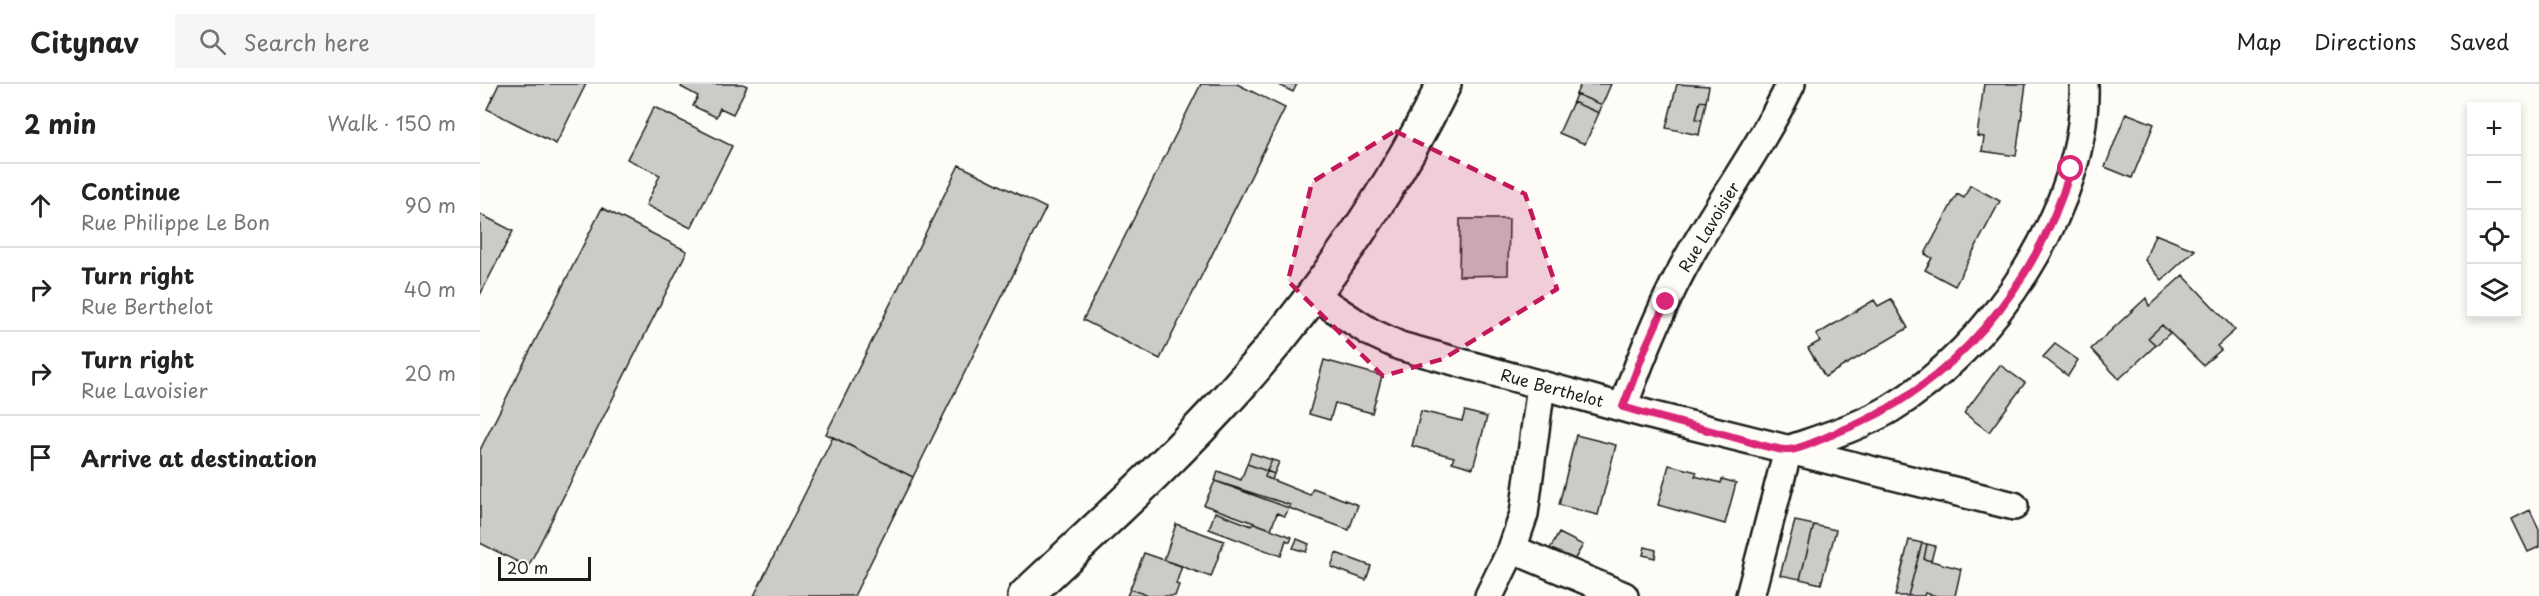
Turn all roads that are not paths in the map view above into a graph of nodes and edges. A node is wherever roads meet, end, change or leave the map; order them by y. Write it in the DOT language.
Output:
graph roads {
  1 [pos="1444,84"];
  2 [pos="1791,84"];
  3 [pos="2084,84"];
  4 [pos="1312,294"];
  5 [pos="1541,385"];
  6 [pos="1623,407"];
  7 [pos="1788,450"];
  8 [pos="2014,506"];
  9 [pos="1512,549"];
  10 [pos="1025,596"];
  11 [pos="1489,596"];
  12 [pos="1624,596"];
  13 [pos="1750,596"];
  1 -- 4 [label="main road"];
  2 -- 6 [label="street, Rue Lavoisier"];
  3 -- 7 [label="street"];
  4 -- 5 [label="street, Rue Berthelot"];
  4 -- 10 [label="main road"];
  5 -- 6 [label="street, Rue Berthelot"];
  5 -- 9 [label="street"];
  6 -- 7 [label="street, Rue Berthelot"];
  7 -- 8 [label="street, Rue Berthelot"];
  7 -- 13 [label="street"];
  9 -- 11 [label="street"];
  9 -- 12 [label="street"];
}
